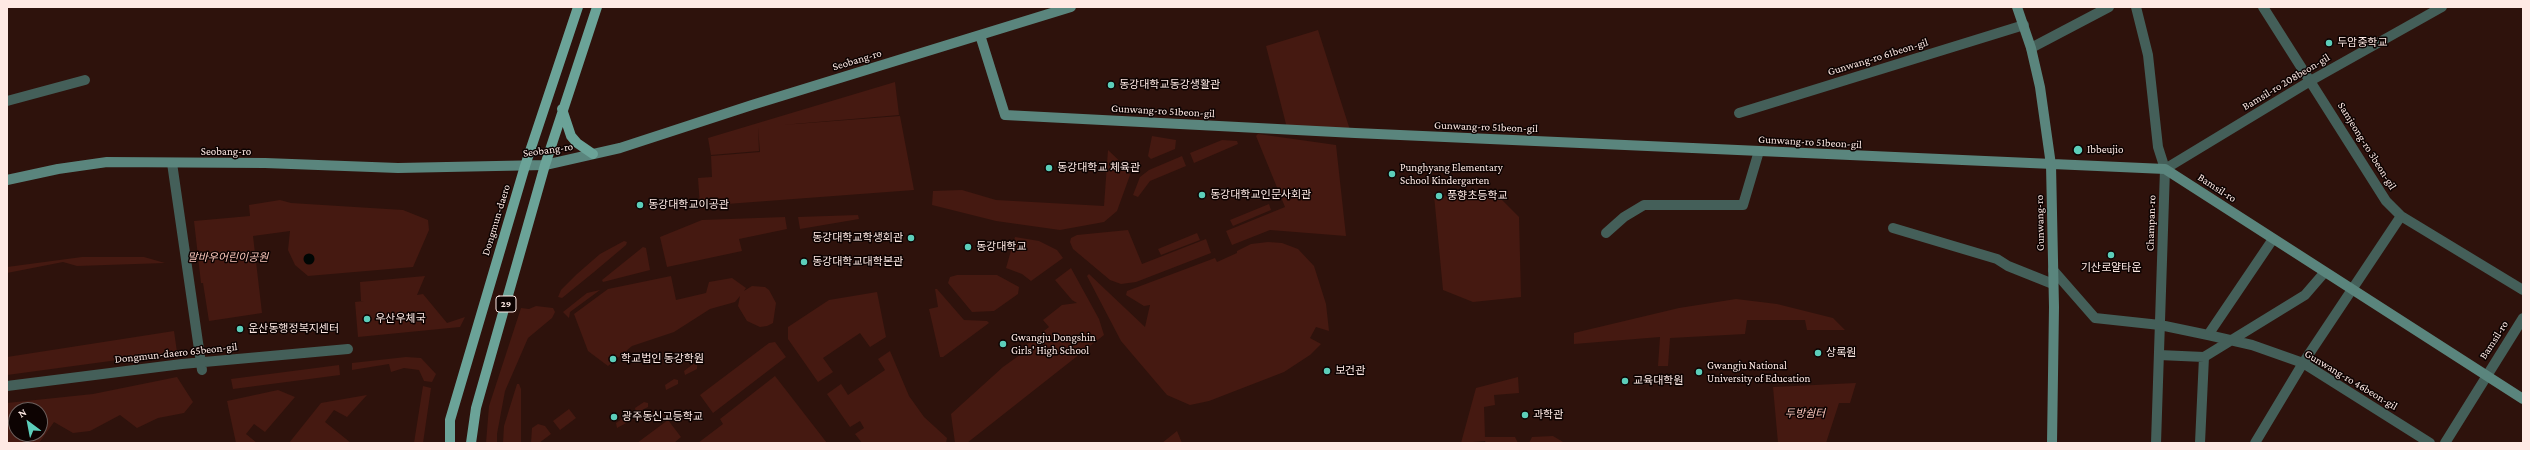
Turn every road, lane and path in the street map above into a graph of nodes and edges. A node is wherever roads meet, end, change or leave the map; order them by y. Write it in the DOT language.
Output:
graph roads {
  1 [pos="578,7"];
  2 [pos="597,7"];
  3 [pos="1072,7"];
  4 [pos="2018,7"];
  5 [pos="2109,7"];
  6 [pos="2136,7"];
  7 [pos="2263,7"];
  8 [pos="2442,7"];
  9 [pos="2024,25"];
  10 [pos="980,35"];
  11 [pos="2031,48"];
  12 [pos="85,80"];
  13 [pos="2312,80"];
  14 [pos="7,101"];
  15 [pos="562,109"];
  16 [pos="1739,113"];
  17 [pos="1759,151"];
  18 [pos="593,154"];
  19 [pos="172,163"];
  20 [pos="545,165"];
  21 [pos="2051,165"];
  22 [pos="525,166"];
  23 [pos="2165,169"];
  24 [pos="7,180"];
  25 [pos="2401,216"];
  26 [pos="1893,228"];
  27 [pos="1606,233"];
  28 [pos="2273,239"];
  29 [pos="2053,270"];
  30 [pos="2324,273"];
  31 [pos="2054,284"];
  32 [pos="2351,290"];
  33 [pos="2523,290"];
  34 [pos="2523,318"];
  35 [pos="2160,325"];
  36 [pos="2208,335"];
  37 [pos="2232,341"];
  38 [pos="348,349"];
  39 [pos="2159,355"];
  40 [pos="2204,357"];
  41 [pos="2303,363"];
  42 [pos="202,366"];
  43 [pos="2486,375"];
  44 [pos="7,386"];
  45 [pos="2523,399"];
  46 [pos="450,443"];
  47 [pos="471,443"];
  48 [pos="2052,443"];
  49 [pos="2156,443"];
  50 [pos="2200,443"];
  51 [pos="2255,443"];
  52 [pos="2430,443"];
  53 [pos="2445,443"];
  1 -- 22 [label="main road, Dongmun-daero / 29"];
  2 -- 15 [label="main road, 29"];
  3 -- 10 [label="main road, Seobang-ro"];
  4 -- 9 [label="main road, Gunwang-ro"];
  5 -- 11 [label="street"];
  6 -- 23 [label="street, Champan-ro"];
  7 -- 13 [label="street, Samjeong-ro 3beon-gil"];
  8 -- 13 [label="street, Bamsil-ro 208beon-gil"];
  9 -- 11 [label="main road, Gunwang-ro"];
  9 -- 16 [label="street, Gunwang-ro 61beon-gil"];
  10 -- 17 [label="main road, Gunwang-ro 51beon-gil"];
  10 -- 18 [label="main road, Seobang-ro"];
  11 -- 21 [label="main road, Gunwang-ro"];
  12 -- 14 [label="street"];
  13 -- 23 [label="street, Bamsil-ro 208beon-gil"];
  13 -- 25 [label="street, Samjeong-ro 3beon-gil"];
  15 -- 18 [label="main road"];
  15 -- 20 [label="main road, 29"];
  17 -- 21 [label="main road, Gunwang-ro 51beon-gil"];
  17 -- 27 [label="street"];
  18 -- 20 [label="main road, Seobang-ro"];
  19 -- 22 [label="main road, Seobang-ro"];
  19 -- 24 [label="main road, Seobang-ro"];
  19 -- 42 [label="street"];
  20 -- 22 [label="main road, Seobang-ro"];
  20 -- 47 [label="main road, 29"];
  21 -- 23 [label="main road"];
  21 -- 29 [label="main road, Gunwang-ro"];
  22 -- 46 [label="main road, Dongmun-daero / 29"];
  23 -- 28 [label="main road, Bamsil-ro"];
  23 -- 35 [label="street, Champan-ro"];
  25 -- 32 [label="street"];
  25 -- 33 [label="street, Samjeong-ro 3beon-gil"];
  26 -- 31 [label="street"];
  28 -- 30 [label="main road, Bamsil-ro"];
  28 -- 36 [label="street"];
  29 -- 31 [label="main road, Gunwang-ro"];
  29 -- 35 [label="street, Gunwang-ro 46beon-gil"];
  30 -- 32 [label="main road, Bamsil-ro"];
  30 -- 37 [label="street"];
  31 -- 48 [label="main road, Gunwang-ro"];
  32 -- 41 [label="street"];
  32 -- 43 [label="main road, Bamsil-ro"];
  34 -- 43 [label="street, Bamsil-ro"];
  35 -- 36 [label="street, Gunwang-ro 46beon-gil"];
  35 -- 39 [label="street, Champan-ro"];
  36 -- 37 [label="street, Gunwang-ro 46beon-gil"];
  37 -- 40 [label="street"];
  37 -- 41 [label="street, Gunwang-ro 46beon-gil"];
  38 -- 42 [label="street, Dongmun-daero 65beon-gil"];
  39 -- 40 [label="street"];
  39 -- 49 [label="street, Champan-ro"];
  40 -- 50 [label="street"];
  41 -- 51 [label="street"];
  41 -- 52 [label="street, Gunwang-ro 46beon-gil"];
  42 -- 44 [label="street, Dongmun-daero 65beon-gil"];
  43 -- 45 [label="main road, Bamsil-ro"];
  43 -- 53 [label="street"];
}
